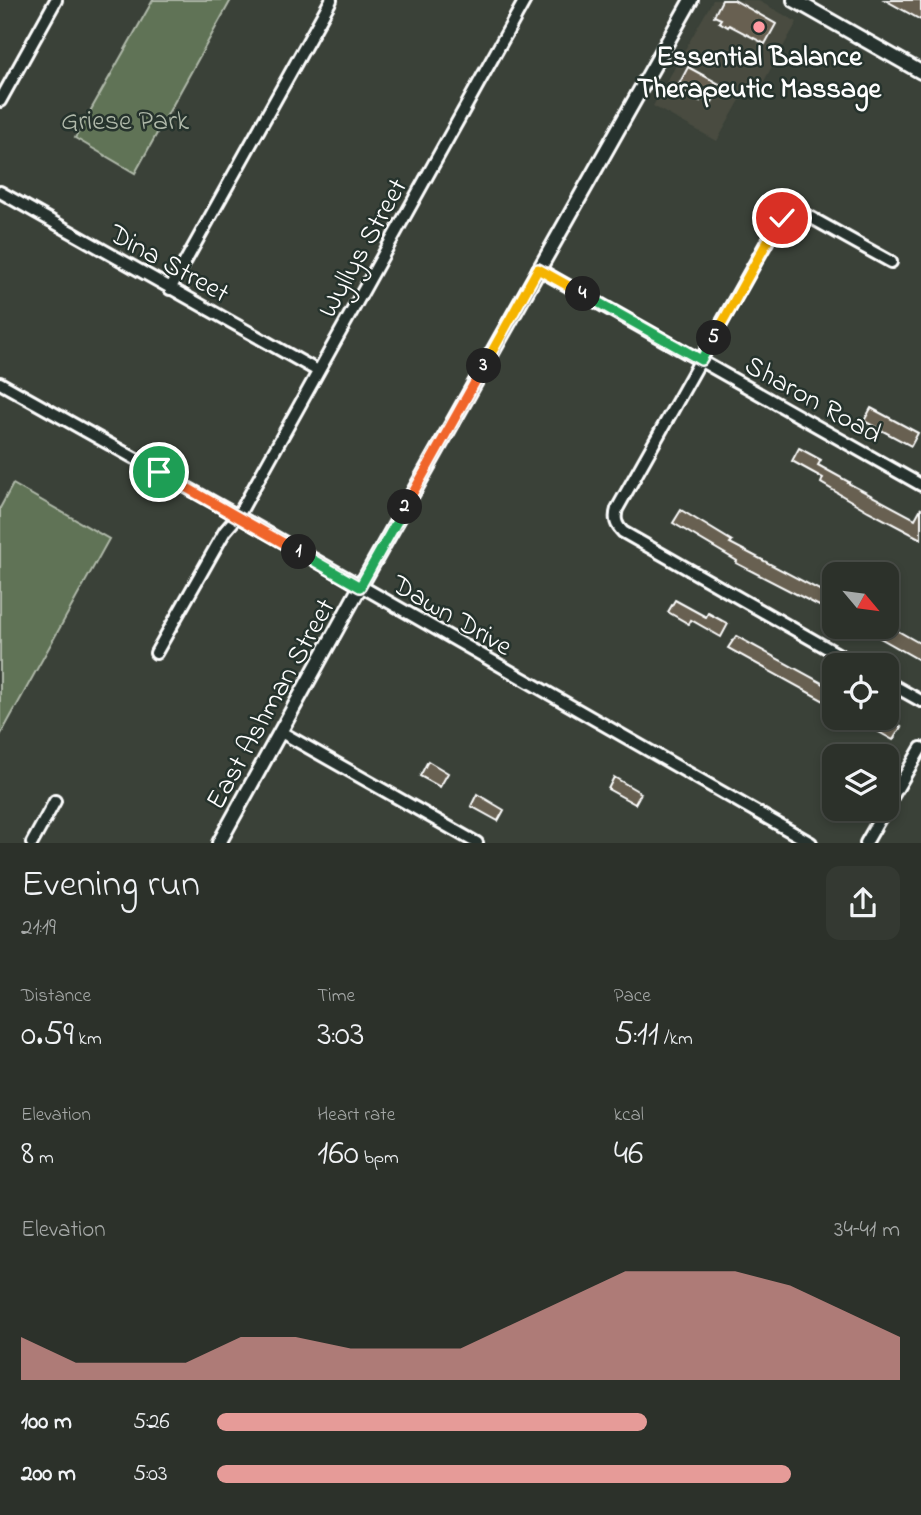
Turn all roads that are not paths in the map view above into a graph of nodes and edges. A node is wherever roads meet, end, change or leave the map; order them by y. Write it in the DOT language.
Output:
graph roads {
  1 [pos="56,0"];
  2 [pos="331,0"];
  3 [pos="525,0"];
  4 [pos="691,0"];
  5 [pos="794,0"];
  6 [pos="921,72"];
  7 [pos="0,101"];
  8 [pos="0,192"];
  9 [pos="891,262"];
  10 [pos="538,269"];
  11 [pos="170,289"];
  12 [pos="701,360"];
  13 [pos="318,371"];
  14 [pos="0,383"];
  15 [pos="921,485"];
  16 [pos="238,516"];
  17 [pos="360,587"];
  18 [pos="156,653"];
  19 [pos="836,653"];
  20 [pos="899,689"];
  21 [pos="921,701"];
  22 [pos="281,732"];
  23 [pos="921,748"];
  24 [pos="899,786"];
  25 [pos="55,802"];
  26 [pos="879,821"];
  27 [pos="32,843"];
  28 [pos="219,843"];
  29 [pos="477,843"];
  30 [pos="811,843"];
  31 [pos="866,843"];
  1 -- 7 [label="street"];
  2 -- 11 [label="street"];
  3 -- 13 [label="street, Wyllys Street"];
  4 -- 10 [label="street, East Ashman Street"];
  5 -- 6 [label="street"];
  8 -- 11 [label="street, Dina Street"];
  9 -- 12 [label="street"];
  10 -- 12 [label="street, Sharon Road"];
  10 -- 17 [label="street, East Ashman Street"];
  11 -- 13 [label="street, Dina Street"];
  12 -- 15 [label="street, Sharon Road"];
  12 -- 19 [label="street"];
  13 -- 16 [label="street, Wyllys Street"];
  14 -- 16 [label="street, Dawn Drive"];
  16 -- 17 [label="street, Dawn Drive"];
  16 -- 18 [label="street, Wyllys Street"];
  17 -- 22 [label="street, East Ashman Street"];
  17 -- 30 [label="street, Dawn Drive"];
  20 -- 21 [label="street"];
  22 -- 28 [label="street, East Ashman Street"];
  22 -- 29 [label="street"];
  23 -- 24 [label="street"];
  25 -- 27 [label="street"];
  26 -- 31 [label="street"];
}
